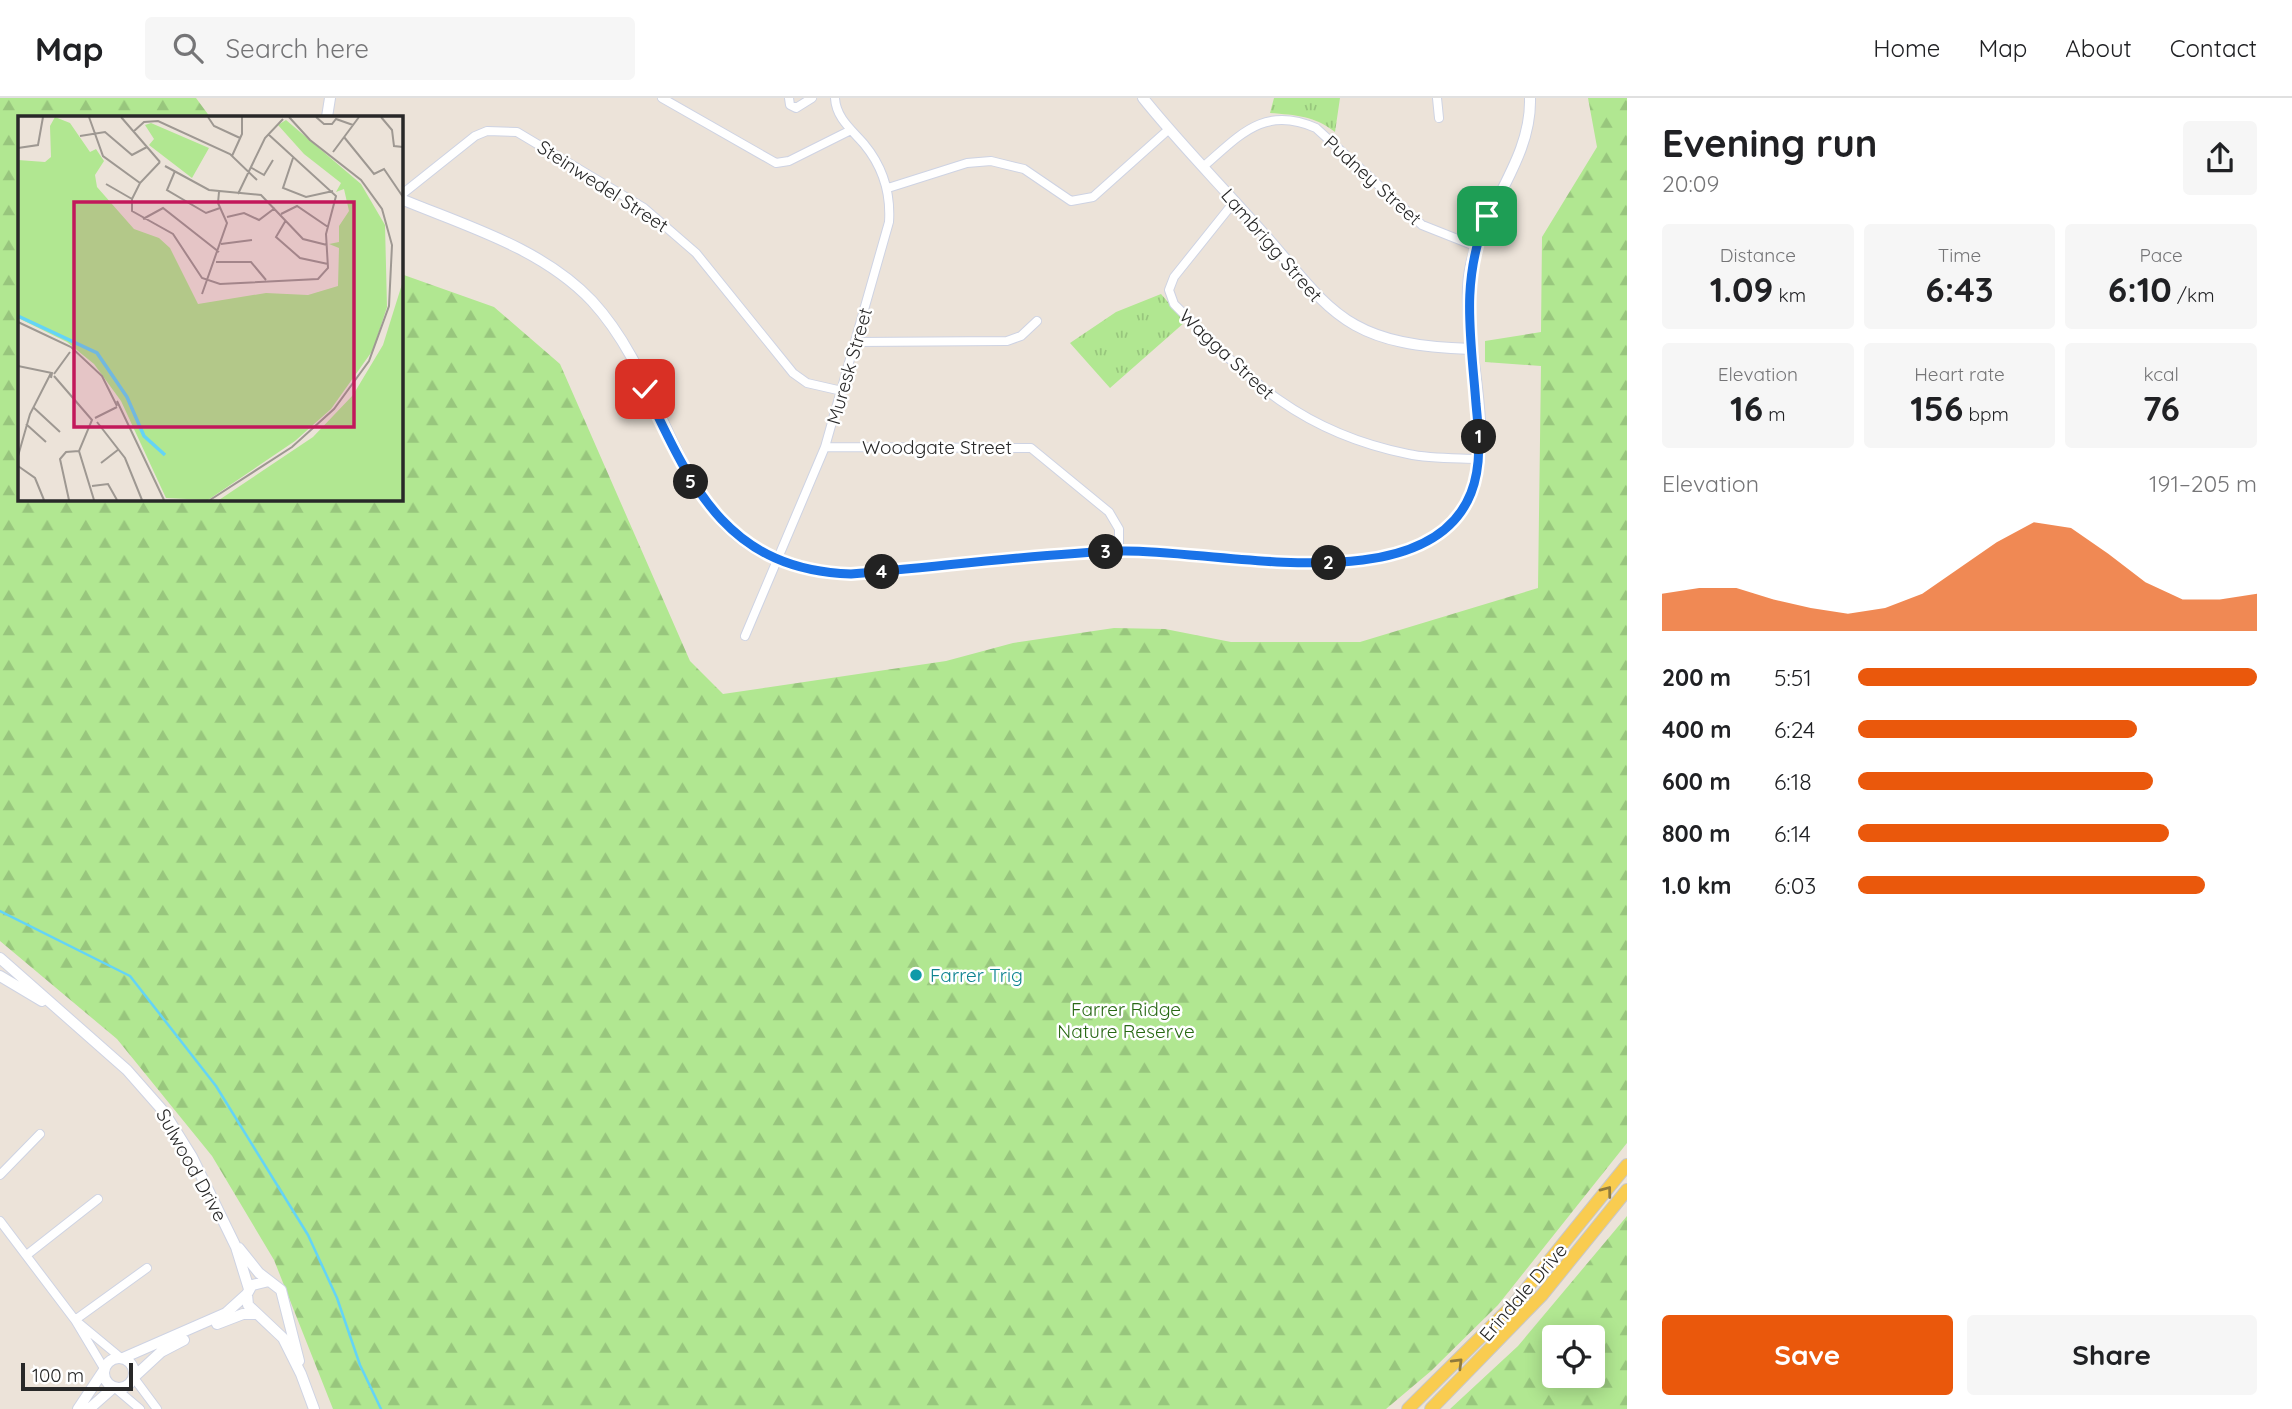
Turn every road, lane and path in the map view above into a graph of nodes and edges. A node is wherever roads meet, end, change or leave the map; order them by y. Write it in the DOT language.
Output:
graph roads {
  1 [pos="330,98"];
  2 [pos="662,98"];
  3 [pos="789,98"];
  4 [pos="812,98"];
  5 [pos="835,98"];
  6 [pos="1143,98"];
  7 [pos="1437,98"];
  8 [pos="1530,98"];
  9 [pos="327,116"];
  10 [pos="1439,118"];
  11 [pos="851,130"];
  12 [pos="1168,130"];
  13 [pos="1203,167"];
  14 [pos="888,188"];
  15 [pos="402,196"];
  16 [pos="402,197"];
  17 [pos="1234,202"];
  18 [pos="1475,246"];
  19 [pos="1037,321"];
  20 [pos="856,342"];
  21 [pos="1472,349"];
  22 [pos="842,391"];
  23 [pos="825,447"];
  24 [pos="1478,459"];
  25 [pos="1119,551"];
  26 [pos="775,559"];
  27 [pos="745,636"];
  28 [pos="0,958"];
  29 [pos="0,976"];
  30 [pos="48,1003"];
  31 [pos="40,1134"];
  32 [pos="1627,1165"];
  33 [pos="0,1175"];
  34 [pos="1627,1190"];
  35 [pos="98,1199"];
  36 [pos="0,1222"];
  37 [pos="236,1247"];
  38 [pos="28,1254"];
  39 [pos="147,1268"];
  40 [pos="269,1281"];
  41 [pos="248,1291"];
  42 [pos="283,1300"];
  43 [pos="258,1315"];
  44 [pos="75,1320"];
  45 [pos="122,1358"];
  46 [pos="104,1370"];
  47 [pos="302,1374"];
  48 [pos="134,1378"];
  49 [pos="114,1387"];
  50 [pos="78,1409"];
  51 [pos="89,1409"];
  52 [pos="140,1409"];
  53 [pos="157,1409"];
  54 [pos="314,1409"];
  55 [pos="1408,1409"];
  56 [pos="1431,1409"];
  1 -- 9 [label="street"];
  2 -- 11 [label="street"];
  3 -- 4 [label="street"];
  5 -- 11 [label="street, Muresk Street"];
  6 -- 12 [label="street, Lambrigg Street"];
  7 -- 10 [label="street"];
  8 -- 18 [label="street"];
  11 -- 14 [label="street, Muresk Street"];
  12 -- 13 [label="street, Lambrigg Street"];
  12 -- 14 [label="street"];
  13 -- 17 [label="street, Lambrigg Street"];
  13 -- 18 [label="street, Pudney Street"];
  14 -- 20 [label="street, Muresk Street"];
  15 -- 22 [label="street, Steinwedel Street"];
  16 -- 26 [label="street"];
  17 -- 21 [label="street, Lambrigg Street"];
  17 -- 24 [label="street, Wagga Street"];
  18 -- 21 [label="street"];
  19 -- 20 [label="street"];
  20 -- 22 [label="street, Muresk Street"];
  21 -- 24 [label="street"];
  22 -- 23 [label="street, Muresk Street"];
  23 -- 25 [label="street, Woodgate Street"];
  23 -- 26 [label="street, Muresk Street"];
  24 -- 25 [label="street"];
  25 -- 26 [label="street"];
  26 -- 27 [label="street, Muresk Street"];
  28 -- 30 [label="street, Sulwood Drive"];
  29 -- 30 [label="street, Sulwood Drive"];
  30 -- 37 [label="street, Sulwood Drive"];
  31 -- 33 [label="street"];
  55 -- 32 [label="main road, Erindale Drive, one-way"];
  34 -- 56 [label="main road, Erindale Drive"];
  35 -- 38 [label="street"];
  36 -- 38 [label="street"];
  37 -- 40 [label="street, Sulwood Drive"];
  37 -- 41 [label="street, Sulwood Drive"];
  38 -- 44 [label="street"];
  39 -- 44 [label="street"];
  40 -- 41 [label="street"];
  40 -- 42 [label="street, Sulwood Drive"];
  41 -- 43 [label="street, Sulwood Drive"];
  41 -- 45 [label="street"];
  42 -- 43 [label="street"];
  42 -- 47 [label="street, Sulwood Drive"];
  43 -- 47 [label="street, Sulwood Drive"];
  43 -- 48 [label="street"];
  44 -- 45 [label="street"];
  44 -- 46 [label="street"];
  45 -- 46 [label="street"];
  45 -- 48 [label="street"];
  46 -- 49 [label="street"];
  46 -- 50 [label="street"];
  47 -- 54 [label="street, Sulwood Drive"];
  48 -- 49 [label="street"];
  48 -- 53 [label="street"];
  49 -- 51 [label="street"];
  49 -- 52 [label="street"];
}
